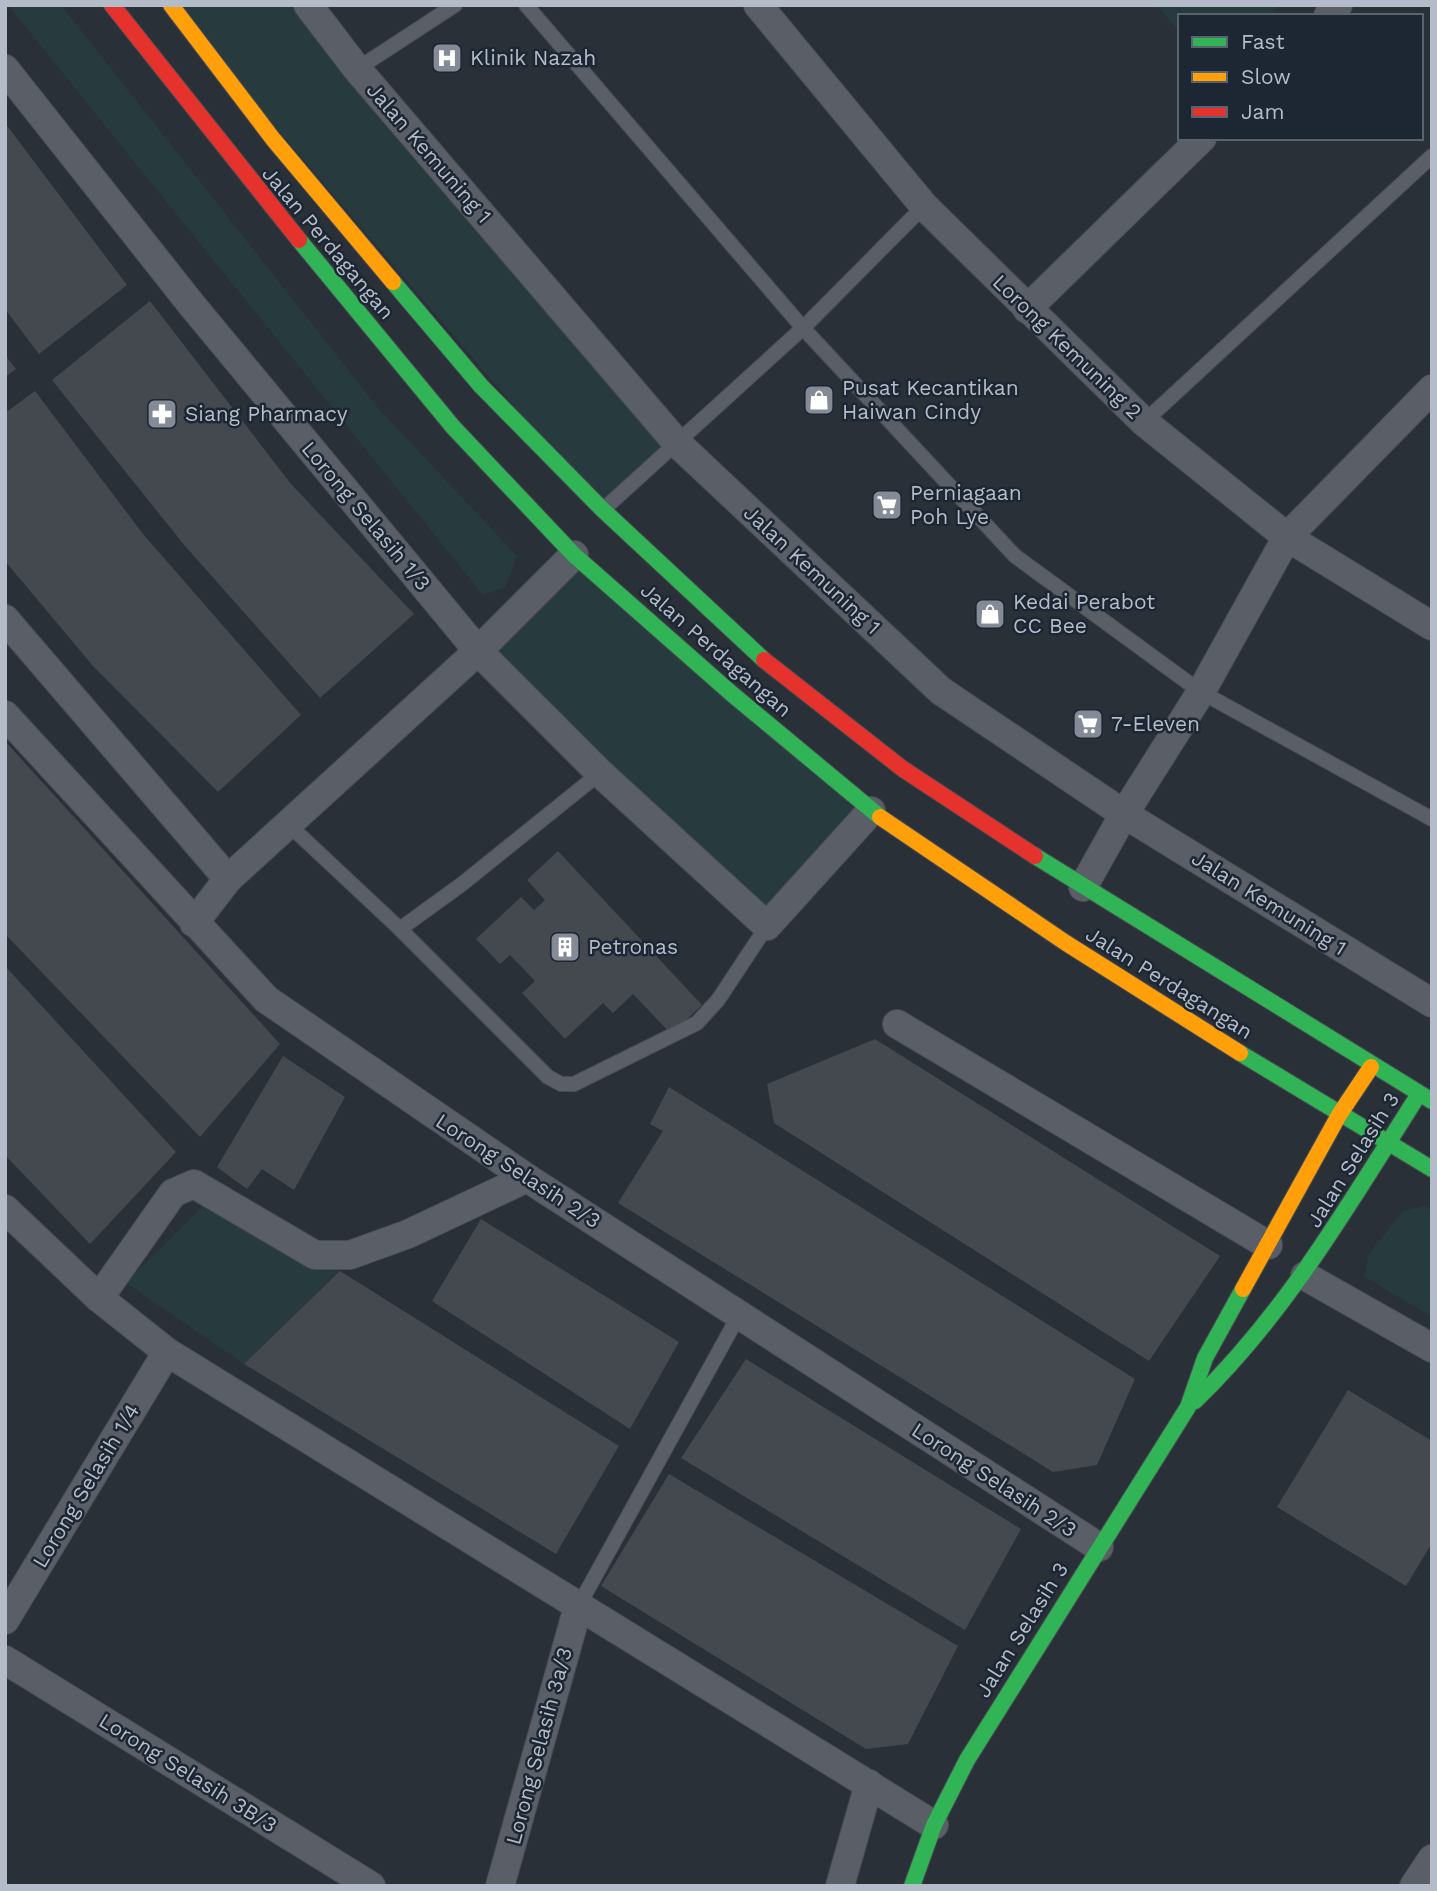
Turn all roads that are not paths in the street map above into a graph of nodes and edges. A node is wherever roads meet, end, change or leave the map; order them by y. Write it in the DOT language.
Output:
graph roads {
  1 [pos="112,5"];
  2 [pos="172,5"];
  3 [pos="308,5"];
  4 [pos="455,5"];
  5 [pos="526,5"];
  6 [pos="758,5"];
  7 [pos="5,69"];
  8 [pos="357,69"];
  9 [pos="1200,140"];
  10 [pos="1432,156"];
  11 [pos="924,206"];
  12 [pos="1027,309"];
  13 [pos="803,328"];
  14 [pos="1432,389"];
  15 [pos="1144,422"];
  16 [pos="677,443"];
  17 [pos="603,510"];
  18 [pos="1287,537"];
  19 [pos="575,555"];
  20 [pos="5,619"];
  21 [pos="1431,625"];
  22 [pos="478,651"];
  23 [pos="1201,692"];
  24 [pos="5,715"];
  25 [pos="600,773"];
  26 [pos="871,811"];
  27 [pos="1124,814"];
  28 [pos="1432,819"];
  29 [pos="288,824"];
  30 [pos="228,879"];
  31 [pos="1083,887"];
  32 [pos="194,923"];
  33 [pos="767,926"];
  34 [pos="400,929"];
  35 [pos="1432,1003"];
  36 [pos="897,1024"];
  37 [pos="1371,1067"];
  38 [pos="1426,1098"];
  39 [pos="1339,1115"];
  40 [pos="1387,1143"];
  41 [pos="1432,1169"];
  42 [pos="527,1178"];
  43 [pos="5,1209"];
  44 [pos="1268,1245"];
  45 [pos="1305,1276"];
  46 [pos="99,1298"];
  47 [pos="739,1315"];
  48 [pos="1432,1348"];
  49 [pos="167,1352"];
  50 [pos="1188,1407"];
  51 [pos="1099,1547"];
  52 [pos="578,1607"];
  53 [pos="5,1620"];
  54 [pos="5,1660"];
  55 [pos="869,1784"];
  56 [pos="934,1825"];
  57 [pos="1432,1859"];
  58 [pos="371,1886"];
  59 [pos="500,1886"];
  60 [pos="840,1886"];
  61 [pos="912,1886"];
  62 [pos="1414,1886"];
  1 -- 19 [label="main road, Jalan Perdagangan"];
  2 -- 17 [label="main road, Jalan Perdagangan"];
  3 -- 8 [label="street, Jalan Kemuning 1"];
  4 -- 8 [label="lane"];
  5 -- 13 [label="lane"];
  6 -- 11 [label="street, Lorong Kemuning 2"];
  7 -- 22 [label="street, Lorong Selasih 1/3"];
  8 -- 16 [label="street, Jalan Kemuning 1"];
  9 -- 12 [label="street"];
  10 -- 15 [label="lane"];
  11 -- 12 [label="street, Lorong Kemuning 2"];
  11 -- 13 [label="lane"];
  12 -- 15 [label="street, Lorong Kemuning 2"];
  13 -- 16 [label="lane"];
  13 -- 23 [label="lane"];
  14 -- 18 [label="street"];
  15 -- 18 [label="street, Lorong Kemuning 2"];
  16 -- 17 [label="lane"];
  16 -- 27 [label="street, Jalan Kemuning 1"];
  17 -- 31 [label="main road, Jalan Perdagangan"];
  18 -- 21 [label="street, Lorong Kemuning 2"];
  18 -- 23 [label="street"];
  19 -- 22 [label="street"];
  19 -- 26 [label="main road, Jalan Perdagangan"];
  20 -- 30 [label="street"];
  22 -- 25 [label="street, Lorong Selasih 1/3"];
  22 -- 29 [label="street"];
  23 -- 27 [label="street"];
  23 -- 28 [label="lane"];
  24 -- 32 [label="street, Lorong Selasih 2/3"];
  25 -- 33 [label="street, Lorong Selasih 1/3"];
  25 -- 34 [label="lane"];
  26 -- 33 [label="street"];
  26 -- 39 [label="main road, Jalan Perdagangan"];
  27 -- 31 [label="street"];
  27 -- 35 [label="street, Jalan Kemuning 1"];
  29 -- 30 [label="street"];
  29 -- 34 [label="lane"];
  30 -- 32 [label="street"];
  31 -- 37 [label="main road, Jalan Perdagangan"];
  32 -- 42 [label="street, Lorong Selasih 2/3"];
  33 -- 34 [label="lane"];
  36 -- 44 [label="street"];
  37 -- 38 [label="main road, Jalan Perdagangan"];
  37 -- 39 [label="main road, Jalan Selasih 3"];
  38 -- 40 [label="main road, Jalan Selasih 3"];
  39 -- 40 [label="main road, Jalan Perdagangan"];
  39 -- 44 [label="main road, Jalan Selasih 3"];
  40 -- 41 [label="main road, Jalan Perdagangan"];
  40 -- 45 [label="main road, Jalan Selasih 3"];
  42 -- 46 [label="street"];
  42 -- 47 [label="street, Lorong Selasih 2/3"];
  43 -- 46 [label="street"];
  44 -- 50 [label="main road, Jalan Selasih 3"];
  45 -- 48 [label="street"];
  45 -- 50 [label="main road, Jalan Selasih 3"];
  46 -- 49 [label="street"];
  47 -- 51 [label="street, Lorong Selasih 2/3"];
  47 -- 52 [label="lane"];
  49 -- 52 [label="street"];
  49 -- 53 [label="street, Lorong Selasih 1/4"];
  50 -- 51 [label="main road, Jalan Selasih 3"];
  51 -- 56 [label="main road, Jalan Selasih 3"];
  52 -- 55 [label="street"];
  52 -- 59 [label="street, Lorong Selasih 3a/3"];
  54 -- 58 [label="street, Lorong Selasih 3B/3"];
  55 -- 56 [label="street"];
  55 -- 60 [label="street"];
  56 -- 61 [label="main road, Jalan Selasih 3"];
  57 -- 62 [label="street"];
}
